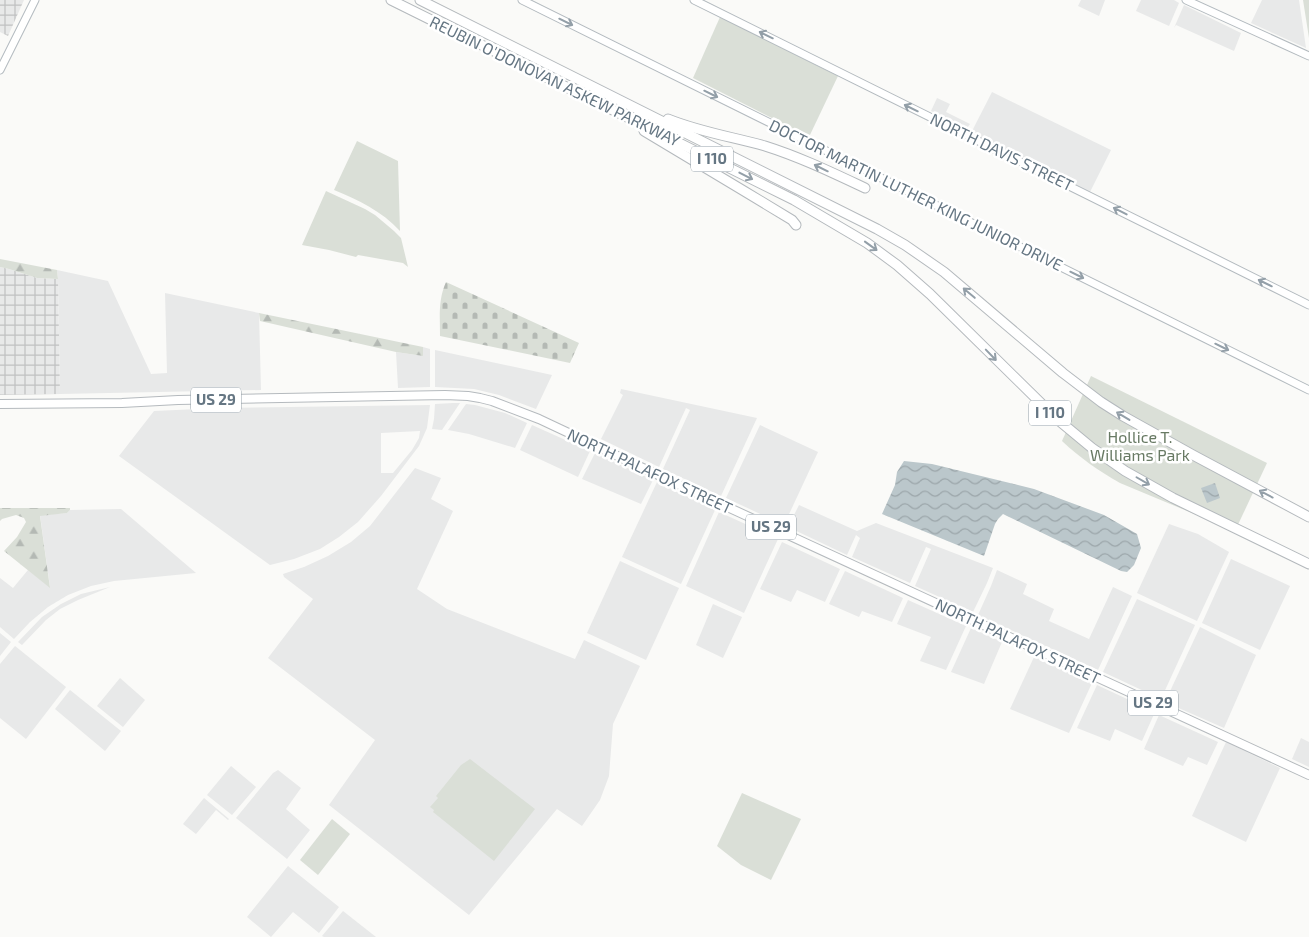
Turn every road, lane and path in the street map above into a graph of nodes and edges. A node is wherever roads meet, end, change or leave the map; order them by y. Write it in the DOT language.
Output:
graph roads {
  1 [pos="35,0"];
  2 [pos="391,0"];
  3 [pos="420,0"];
  4 [pos="522,0"];
  5 [pos="694,0"];
  6 [pos="1186,0"];
  7 [pos="1309,56"];
  8 [pos="0,70"];
  9 [pos="593,101"];
  10 [pos="646,114"];
  11 [pos="866,188"];
  12 [pos="796,225"];
  13 [pos="1309,305"];
  14 [pos="1309,390"];
  15 [pos="0,404"];
  16 [pos="1309,515"];
  17 [pos="1307,563"];
  18 [pos="1309,775"];
  1 -- 8 [label="main road"];
  2 -- 9 [label="highway, REUBIN O'DONOVAN ASKEW PARKWAY / I 110"];
  3 -- 10 [label="highway, REUBIN O'DONOVAN ASKEW PARKWAY / I 110"];
  4 -- 14 [label="main road, DOCTOR MARTIN LUTHER KING JUNIOR DRIVE, one-way"];
  13 -- 5 [label="main road, NORTH DAVIS STREET, one-way"];
  6 -- 7 [label="main road"];
  9 -- 12 [label="highway"];
  9 -- 17 [label="highway, REUBIN O'DONOVAN ASKEW PARKWAY / I 110, one-way"];
  11 -- 10 [label="highway, one-way"];
  16 -- 10 [label="highway, REUBIN O'DONOVAN ASKEW PARKWAY / I 110, one-way"];
  15 -- 18 [label="main road, NORTH PALAFOX STREET / US 29"];
}
